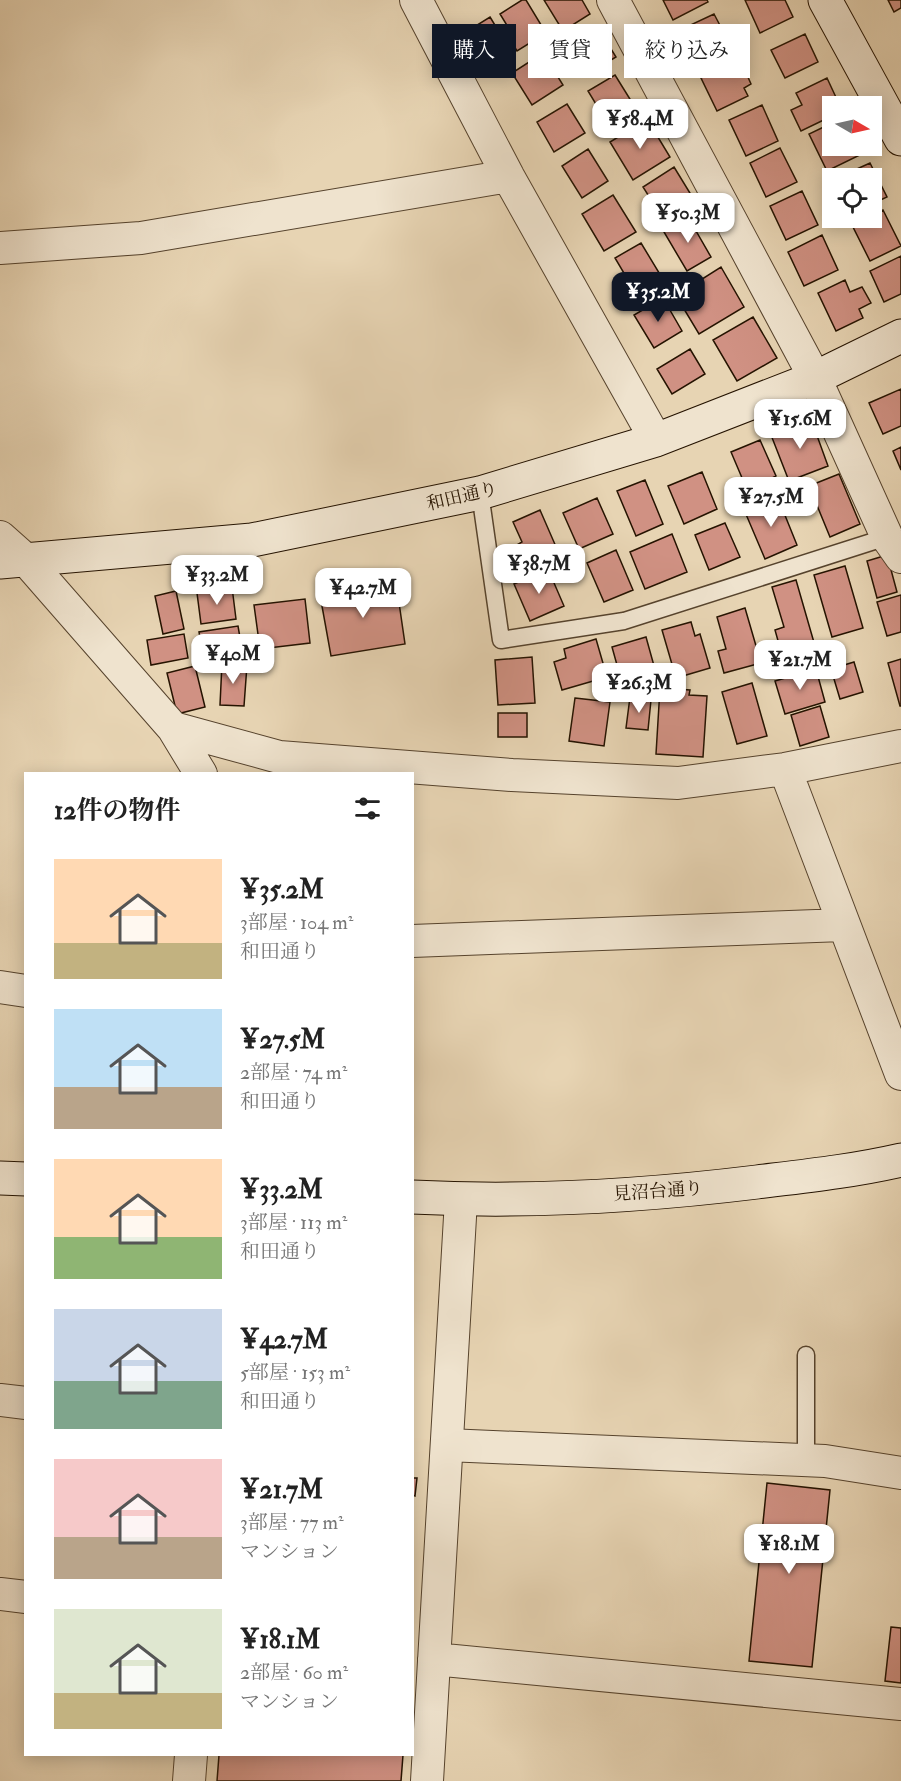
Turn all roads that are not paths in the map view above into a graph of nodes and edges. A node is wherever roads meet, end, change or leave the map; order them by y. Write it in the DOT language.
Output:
graph roads {
  1 [pos="416,0"];
  2 [pos="613,0"];
  3 [pos="825,0"];
  4 [pos="901,139"];
  5 [pos="508,176"];
  6 [pos="0,248"];
  7 [pos="901,336"];
  8 [pos="815,378"];
  9 [pos="656,440"];
  10 [pos="480,494"];
  11 [pos="0,537"];
  12 [pos="894,547"];
  13 [pos="13,561"];
  14 [pos="172,728"];
  15 [pos="901,746"];
  16 [pos="785,768"];
  17 [pos="200,772"];
  18 [pos="843,925"];
  19 [pos="414,941"];
  20 [pos="0,987"];
  21 [pos="24,990"];
  22 [pos="901,1074"];
  23 [pos="901,1161"];
  24 [pos="0,1178"];
  25 [pos="24,1179"];
  26 [pos="414,1197"];
  27 [pos="461,1200"];
  28 [pos="806,1355"];
  29 [pos="0,1400"];
  30 [pos="24,1403"];
  31 [pos="447,1445"];
  32 [pos="806,1461"];
  33 [pos="901,1473"];
  34 [pos="0,1594"];
  35 [pos="24,1597"];
  36 [pos="434,1659"];
  37 [pos="901,1704"];
  38 [pos="192,1756"];
  39 [pos="189,1781"];
  40 [pos="427,1781"];
  1 -- 5 [label="street"];
  2 -- 8 [label="street"];
  3 -- 4 [label="street"];
  5 -- 6 [label="street"];
  5 -- 9 [label="street"];
  7 -- 8 [label="street, 和田通り"];
  8 -- 9 [label="street, 和田通り"];
  8 -- 12 [label="street"];
  9 -- 10 [label="street, 和田通り"];
  10 -- 12 [label="lane"];
  10 -- 13 [label="street, 和田通り"];
  11 -- 13 [label="street"];
  13 -- 14 [label="street"];
  14 -- 16 [label="street"];
  14 -- 17 [label="street"];
  15 -- 16 [label="street"];
  16 -- 18 [label="street"];
  18 -- 19 [label="street"];
  18 -- 22 [label="street"];
  20 -- 21 [label="street"];
  23 -- 27 [label="street, 見沼台通り"];
  24 -- 25 [label="street"];
  26 -- 27 [label="street, 見沼台通り"];
  27 -- 31 [label="street"];
  28 -- 32 [label="lane"];
  29 -- 30 [label="street"];
  31 -- 32 [label="street"];
  31 -- 36 [label="street"];
  32 -- 33 [label="street"];
  34 -- 35 [label="street"];
  36 -- 37 [label="street"];
  36 -- 40 [label="street"];
  38 -- 39 [label="street"];
}
